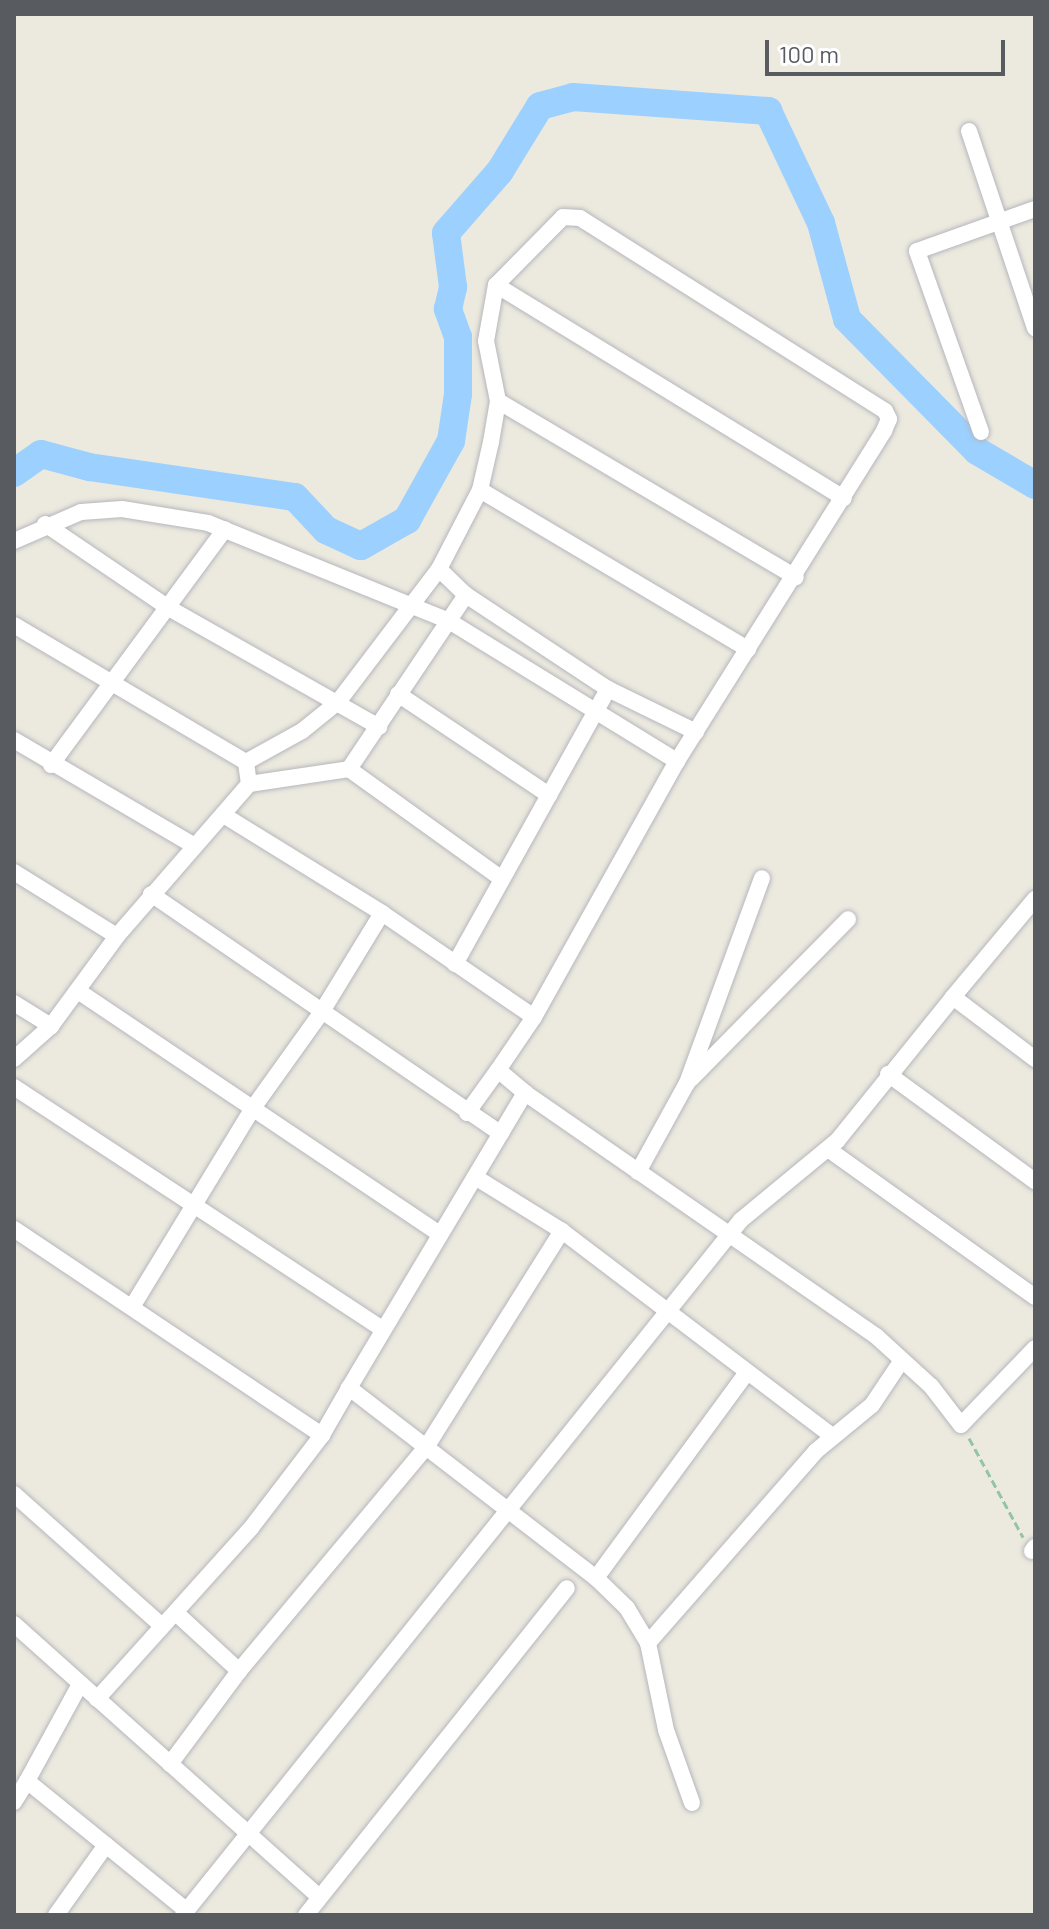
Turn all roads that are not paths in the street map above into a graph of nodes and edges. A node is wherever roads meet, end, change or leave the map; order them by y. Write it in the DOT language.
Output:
graph roads {
  1 [pos="969,131"];
  2 [pos="1035,209"];
  3 [pos="996,222"];
  4 [pos="496,285"];
  5 [pos="1035,328"];
  6 [pos="498,401"];
  7 [pos="981,432"];
  8 [pos="480,490"];
  9 [pos="844,498"];
  10 [pos="45,524"];
  11 [pos="225,529"];
  12 [pos="14,541"];
  13 [pos="439,569"];
  14 [pos="796,577"];
  15 [pos="466,595"];
  16 [pos="413,603"];
  17 [pos="167,607"];
  18 [pos="449,621"];
  19 [pos="14,625"];
  20 [pos="748,649"];
  21 [pos="109,685"];
  22 [pos="608,689"];
  23 [pos="398,694"];
  24 [pos="338,702"];
  25 [pos="593,713"];
  26 [pos="379,727"];
  27 [pos="696,732"];
  28 [pos="14,740"];
  29 [pos="677,761"];
  30 [pos="246,762"];
  31 [pos="51,765"];
  32 [pos="349,769"];
  33 [pos="249,784"];
  34 [pos="549,795"];
  35 [pos="225,816"];
  36 [pos="193,845"];
  37 [pos="14,872"];
  38 [pos="762,878"];
  39 [pos="502,879"];
  40 [pos="151,894"];
  41 [pos="1035,899"];
  42 [pos="382,913"];
  43 [pos="848,919"];
  44 [pos="117,936"];
  45 [pos="455,964"];
  46 [pos="78,991"];
  47 [pos="953,997"];
  48 [pos="14,1003"];
  49 [pos="321,1013"];
  50 [pos="534,1017"];
  51 [pos="51,1026"];
  52 [pos="1034,1055"];
  53 [pos="14,1059"];
  54 [pos="498,1070"];
  55 [pos="888,1074"];
  56 [pos="687,1083"];
  57 [pos="14,1087"];
  58 [pos="525,1093"];
  59 [pos="253,1108"];
  60 [pos="467,1113"];
  61 [pos="501,1134"];
  62 [pos="828,1149"];
  63 [pos="638,1172"];
  64 [pos="475,1177"];
  65 [pos="1035,1181"];
  66 [pos="194,1207"];
  67 [pos="14,1229"];
  68 [pos="562,1231"];
  69 [pos="440,1234"];
  70 [pos="730,1234"];
  71 [pos="1035,1297"];
  72 [pos="132,1307"];
  73 [pos="667,1314"];
  74 [pos="382,1329"];
  75 [pos="1035,1348"];
  76 [pos="902,1360"];
  77 [pos="746,1374"];
  78 [pos="349,1388"];
  79 [pos="322,1435"];
  80 [pos="832,1436"];
  81 [pos="427,1446"];
  82 [pos="14,1494"];
  83 [pos="510,1510"];
  84 [pos="596,1578"];
  85 [pos="567,1588"];
  86 [pos="176,1613"];
  87 [pos="161,1625"];
  88 [pos="14,1626"];
  89 [pos="648,1643"];
  90 [pos="239,1671"];
  91 [pos="80,1684"];
  92 [pos="97,1699"];
  93 [pos="170,1764"];
  94 [pos="27,1781"];
  95 [pos="14,1802"];
  96 [pos="692,1803"];
  97 [pos="245,1832"];
  98 [pos="106,1845"];
  99 [pos="319,1897"];
  100 [pos="184,1912"];
  101 [pos="56,1915"];
  102 [pos="306,1915"];
  1 -- 3 [label="street"];
  2 -- 3 [label="street"];
  3 -- 5 [label="street"];
  3 -- 7 [label="street"];
  4 -- 6 [label="street"];
  4 -- 9 [label="street"];
  4 -- 9 [label="street"];
  6 -- 8 [label="street"];
  6 -- 14 [label="street"];
  8 -- 13 [label="street"];
  8 -- 20 [label="street"];
  9 -- 14 [label="street"];
  10 -- 11 [label="street"];
  10 -- 12 [label="street"];
  10 -- 17 [label="street"];
  11 -- 16 [label="street"];
  11 -- 17 [label="street"];
  13 -- 15 [label="street"];
  13 -- 16 [label="street"];
  14 -- 20 [label="street"];
  15 -- 18 [label="street"];
  15 -- 22 [label="street"];
  16 -- 18 [label="street"];
  16 -- 24 [label="street"];
  17 -- 21 [label="street"];
  17 -- 24 [label="street"];
  18 -- 23 [label="street"];
  18 -- 25 [label="street"];
  19 -- 21 [label="street"];
  20 -- 27 [label="street"];
  21 -- 30 [label="street"];
  21 -- 31 [label="street"];
  22 -- 25 [label="street"];
  22 -- 27 [label="street"];
  23 -- 26 [label="street"];
  23 -- 34 [label="street"];
  24 -- 26 [label="street"];
  24 -- 30 [label="street"];
  25 -- 29 [label="street"];
  25 -- 34 [label="street"];
  26 -- 32 [label="street"];
  27 -- 29 [label="street"];
  28 -- 31 [label="street"];
  29 -- 50 [label="street"];
  30 -- 33 [label="street"];
  31 -- 36 [label="street"];
  32 -- 33 [label="street"];
  32 -- 39 [label="street"];
  33 -- 35 [label="street"];
  34 -- 39 [label="street"];
  35 -- 36 [label="street"];
  35 -- 42 [label="street"];
  36 -- 40 [label="street"];
  37 -- 44 [label="street"];
  38 -- 56 [label="street"];
  39 -- 45 [label="street"];
  40 -- 44 [label="street"];
  40 -- 49 [label="street"];
  41 -- 47 [label="street"];
  42 -- 45 [label="street"];
  42 -- 49 [label="street"];
  43 -- 56 [label="street"];
  44 -- 46 [label="street"];
  45 -- 50 [label="street"];
  46 -- 51 [label="street"];
  46 -- 59 [label="street"];
  47 -- 52 [label="street"];
  47 -- 55 [label="street"];
  48 -- 51 [label="street"];
  49 -- 59 [label="street"];
  49 -- 60 [label="street"];
  50 -- 54 [label="street"];
  51 -- 53 [label="street"];
  54 -- 58 [label="street"];
  54 -- 60 [label="street"];
  55 -- 62 [label="street"];
  55 -- 65 [label="street"];
  56 -- 63 [label="street"];
  57 -- 66 [label="street"];
  58 -- 61 [label="street"];
  58 -- 63 [label="street"];
  59 -- 66 [label="street"];
  59 -- 69 [label="street"];
  60 -- 61 [label="street"];
  61 -- 64 [label="street"];
  62 -- 70 [label="street"];
  62 -- 71 [label="street"];
  63 -- 70 [label="street"];
  64 -- 68 [label="street"];
  64 -- 69 [label="street"];
  66 -- 72 [label="street"];
  66 -- 74 [label="street"];
  67 -- 72 [label="street"];
  68 -- 73 [label="street"];
  68 -- 81 [label="street"];
  69 -- 74 [label="street"];
  70 -- 73 [label="street"];
  70 -- 76 [label="street"];
  72 -- 79 [label="street"];
  73 -- 77 [label="street"];
  73 -- 83 [label="street"];
  74 -- 78 [label="street"];
  75 -- 76 [label="street"];
  76 -- 80 [label="street"];
  77 -- 80 [label="street"];
  77 -- 84 [label="street"];
  78 -- 79 [label="street"];
  78 -- 81 [label="street"];
  79 -- 86 [label="street"];
  80 -- 89 [label="street"];
  81 -- 83 [label="street"];
  81 -- 90 [label="street"];
  82 -- 87 [label="street"];
  83 -- 84 [label="street"];
  83 -- 97 [label="street"];
  84 -- 89 [label="street"];
  85 -- 99 [label="street"];
  86 -- 87 [label="street"];
  86 -- 90 [label="street"];
  87 -- 92 [label="street"];
  88 -- 91 [label="street"];
  89 -- 96 [label="street"];
  90 -- 93 [label="street"];
  91 -- 92 [label="street"];
  91 -- 94 [label="street"];
  92 -- 93 [label="street"];
  93 -- 97 [label="street"];
  94 -- 95 [label="street"];
  94 -- 98 [label="street"];
  97 -- 99 [label="street"];
  97 -- 100 [label="street"];
  98 -- 100 [label="street"];
  98 -- 101 [label="street"];
  99 -- 102 [label="street"];
}
